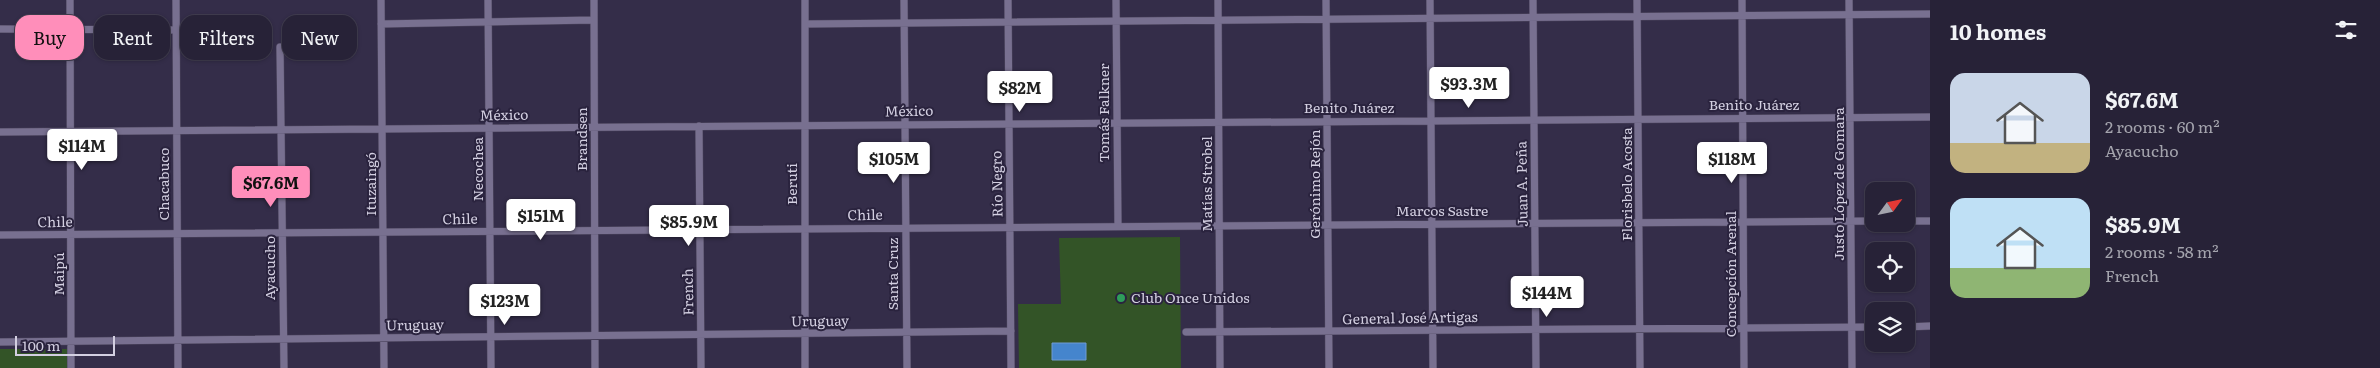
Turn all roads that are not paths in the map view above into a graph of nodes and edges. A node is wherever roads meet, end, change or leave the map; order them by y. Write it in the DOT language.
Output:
graph roads {
  1 [pos="70,0"];
  2 [pos="176,0"];
  3 [pos="381,0"];
  4 [pos="488,0"];
  5 [pos="594,0"];
  6 [pos="805,0"];
  7 [pos="904,0"];
  8 [pos="1008,0"];
  9 [pos="1116,0"];
  10 [pos="1218,0"];
  11 [pos="1326,0"];
  12 [pos="1430,0"];
  13 [pos="1533,0"];
  14 [pos="1638,0"];
  15 [pos="1742,0"];
  16 [pos="1850,0"];
  17 [pos="1930,14"];
  18 [pos="70,15"];
  19 [pos="1850,15"];
  20 [pos="1638,16"];
  21 [pos="1742,16"];
  22 [pos="1533,17"];
  23 [pos="1430,18"];
  24 [pos="1326,19"];
  25 [pos="594,20"];
  26 [pos="1218,20"];
  27 [pos="1116,21"];
  28 [pos="488,22"];
  29 [pos="1008,22"];
  30 [pos="904,23"];
  31 [pos="381,24"];
  32 [pos="805,24"];
  33 [pos="0,29"];
  34 [pos="15,29"];
  35 [pos="84,29"];
  36 [pos="176,30"];
  37 [pos="280,47"];
  38 [pos="70,60"];
  39 [pos="1852,117"];
  40 [pos="1930,117"];
  41 [pos="1743,118"];
  42 [pos="1534,119"];
  43 [pos="1640,119"];
  44 [pos="1432,120"];
  45 [pos="1219,121"];
  46 [pos="1328,121"];
  47 [pos="1117,122"];
  48 [pos="1009,123"];
  49 [pos="905,124"];
  50 [pos="805,125"];
  51 [pos="700,126"];
  52 [pos="594,127"];
  53 [pos="490,128"];
  54 [pos="384,129"];
  55 [pos="282,130"];
  56 [pos="176,131"];
  57 [pos="0,132"];
  58 [pos="71,132"];
  59 [pos="1851,221"];
  60 [pos="1865,221"];
  61 [pos="1915,221"];
  62 [pos="1930,221"];
  63 [pos="1639,222"];
  64 [pos="1744,222"];
  65 [pos="1535,223"];
  66 [pos="1328,224"];
  67 [pos="1432,224"];
  68 [pos="1118,225"];
  69 [pos="1220,225"];
  70 [pos="1010,226"];
  71 [pos="906,227"];
  72 [pos="805,228"];
  73 [pos="700,229"];
  74 [pos="594,230"];
  75 [pos="490,231"];
  76 [pos="383,232"];
  77 [pos="282,233"];
  78 [pos="177,234"];
  79 [pos="0,235"];
  80 [pos="71,235"];
  81 [pos="1930,326"];
  82 [pos="1852,327"];
  83 [pos="1865,327"];
  84 [pos="1915,327"];
  85 [pos="1744,328"];
  86 [pos="1536,329"];
  87 [pos="1640,329"];
  88 [pos="1432,330"];
  89 [pos="1011,331"];
  90 [pos="1328,331"];
  91 [pos="906,332"];
  92 [pos="1186,332"];
  93 [pos="1220,332"];
  94 [pos="701,334"];
  95 [pos="804,334"];
  96 [pos="595,336"];
  97 [pos="491,337"];
  98 [pos="384,338"];
  99 [pos="283,339"];
  100 [pos="178,340"];
  101 [pos="71,341"];
  102 [pos="0,342"];
  103 [pos="72,368"];
  104 [pos="178,368"];
  105 [pos="284,368"];
  106 [pos="384,368"];
  107 [pos="492,368"];
  108 [pos="595,368"];
  109 [pos="701,368"];
  110 [pos="804,368"];
  111 [pos="907,368"];
  112 [pos="1011,368"];
  113 [pos="1220,368"];
  114 [pos="1329,368"];
  115 [pos="1433,368"];
  116 [pos="1536,368"];
  117 [pos="1640,368"];
  118 [pos="1744,368"];
  119 [pos="1852,368"];
  1 -- 18 [label="street, Maipú"];
  2 -- 36 [label="street, Chacabuco"];
  3 -- 31 [label="street, Ituzaingó"];
  4 -- 28 [label="street, Necochea"];
  5 -- 25 [label="street, Brandsen"];
  6 -- 32 [label="street, Beruti"];
  7 -- 30 [label="street, Santa Cruz"];
  8 -- 29 [label="street, Río Negro"];
  9 -- 27 [label="street, Tomás Falkner"];
  10 -- 26 [label="street, Matías Strobel"];
  11 -- 24 [label="street, Gerónimo Rejón"];
  12 -- 23 [label="street"];
  13 -- 22 [label="street, Juan A. Peña"];
  14 -- 20 [label="street, Florisbelo Acosta"];
  15 -- 21 [label="street, Concepción Arenal"];
  16 -- 19 [label="street, Justo López de Gomara"];
  17 -- 19 [label="street"];
  19 -- 21 [label="street"];
  19 -- 39 [label="street, Justo López de Gomara"];
  20 -- 21 [label="street"];
  20 -- 22 [label="street"];
  20 -- 43 [label="street, Florisbelo Acosta"];
  21 -- 41 [label="street, Concepción Arenal"];
  22 -- 23 [label="street"];
  22 -- 42 [label="street, Juan A. Peña"];
  23 -- 24 [label="street"];
  23 -- 44 [label="street"];
  24 -- 26 [label="street"];
  24 -- 46 [label="street, Gerónimo Rejón"];
  25 -- 28 [label="street"];
  25 -- 52 [label="street, Brandsen"];
  26 -- 27 [label="street"];
  26 -- 45 [label="street, Matías Strobel"];
  27 -- 29 [label="street"];
  27 -- 47 [label="street, Tomás Falkner"];
  28 -- 31 [label="street"];
  28 -- 53 [label="street, Necochea"];
  29 -- 30 [label="street"];
  29 -- 48 [label="street, Río Negro"];
  30 -- 32 [label="street"];
  30 -- 49 [label="street, Santa Cruz"];
  31 -- 54 [label="street, Ituzaingó"];
  32 -- 50 [label="street, Beruti"];
  33 -- 34 [label="street"];
  35 -- 36 [label="street"];
  36 -- 56 [label="street, Chacabuco"];
  37 -- 55 [label="street, Ayacucho"];
  38 -- 58 [label="street, Maipú"];
  39 -- 40 [label="street, Benito Juárez"];
  39 -- 41 [label="street, Benito Juárez"];
  39 -- 59 [label="street, Justo López de Gomara"];
  41 -- 43 [label="street, Benito Juárez"];
  41 -- 64 [label="street, Concepción Arenal"];
  42 -- 43 [label="street, Benito Juárez"];
  42 -- 44 [label="street, Benito Juárez"];
  42 -- 65 [label="street, Juan A. Peña"];
  43 -- 63 [label="street, Florisbelo Acosta"];
  44 -- 46 [label="street, Benito Juárez"];
  44 -- 67 [label="street"];
  45 -- 46 [label="street, Benito Juárez"];
  45 -- 47 [label="street, Benito Juárez"];
  45 -- 69 [label="street, Matías Strobel"];
  46 -- 66 [label="street, Gerónimo Rejón"];
  47 -- 48 [label="street, Benito Juárez"];
  47 -- 68 [label="street, Tomás Falkner"];
  48 -- 49 [label="street, México"];
  48 -- 70 [label="street, Río Negro"];
  49 -- 50 [label="street, México"];
  49 -- 71 [label="street, Santa Cruz"];
  50 -- 51 [label="street, México"];
  50 -- 72 [label="street, Beruti"];
  51 -- 52 [label="street, México"];
  51 -- 73 [label="street, French"];
  52 -- 53 [label="street, México"];
  52 -- 74 [label="street, Brandsen"];
  53 -- 54 [label="street, México"];
  53 -- 75 [label="street, Necochea"];
  54 -- 55 [label="street, México"];
  54 -- 76 [label="street, Ituzaingó"];
  55 -- 56 [label="street, México"];
  55 -- 77 [label="street, Ayacucho"];
  56 -- 58 [label="street, México"];
  56 -- 78 [label="street, Chacabuco"];
  57 -- 58 [label="street, México"];
  58 -- 80 [label="street, Maipú"];
  59 -- 60 [label="street, Marcos Sastre"];
  59 -- 64 [label="street, Marcos Sastre"];
  59 -- 82 [label="street, Justo López de Gomara"];
  61 -- 62 [label="street"];
  63 -- 64 [label="street, Marcos Sastre"];
  63 -- 65 [label="street, Marcos Sastre"];
  63 -- 87 [label="street, Florisbelo Acosta"];
  64 -- 85 [label="street, Concepción Arenal"];
  65 -- 67 [label="street, Marcos Sastre"];
  65 -- 86 [label="street, Juan A. Peña"];
  66 -- 67 [label="street, Marcos Sastre"];
  66 -- 69 [label="street, Marcos Sastre"];
  66 -- 90 [label="street, Gerónimo Rejón"];
  67 -- 88 [label="street"];
  68 -- 69 [label="street, Marcos Sastre"];
  68 -- 70 [label="street, Marcos Sastre"];
  69 -- 93 [label="street, Matías Strobel"];
  70 -- 71 [label="street, Chile"];
  70 -- 89 [label="street, Río Negro"];
  71 -- 72 [label="street, Chile"];
  71 -- 91 [label="street, Santa Cruz"];
  72 -- 73 [label="street, Chile"];
  72 -- 95 [label="street, Beruti"];
  73 -- 74 [label="street, Chile"];
  73 -- 94 [label="street, French"];
  74 -- 75 [label="street, Chile"];
  74 -- 96 [label="street, Brandsen"];
  75 -- 76 [label="street, Chile"];
  75 -- 97 [label="street, Necochea"];
  76 -- 77 [label="street, Chile"];
  76 -- 98 [label="street, Ituzaingó"];
  77 -- 78 [label="street, Chile"];
  77 -- 99 [label="street, Ayacucho"];
  78 -- 80 [label="street, Chile"];
  78 -- 100 [label="street, Chacabuco"];
  79 -- 80 [label="street, Chile"];
  80 -- 101 [label="street, Maipú"];
  81 -- 84 [label="street"];
  82 -- 83 [label="street, General José Artigas"];
  82 -- 85 [label="street, General José Artigas"];
  82 -- 119 [label="street, Justo López de Gomara"];
  85 -- 87 [label="street, General José Artigas"];
  85 -- 118 [label="street, Concepción Arenal"];
  86 -- 87 [label="street, General José Artigas"];
  86 -- 88 [label="street, General José Artigas"];
  86 -- 116 [label="street, Juan A. Peña"];
  87 -- 117 [label="street, Florisbelo Acosta"];
  88 -- 90 [label="street, General José Artigas"];
  88 -- 115 [label="street"];
  89 -- 91 [label="street, Uruguay"];
  89 -- 112 [label="street, Río Negro"];
  90 -- 93 [label="street, General José Artigas"];
  90 -- 114 [label="street, Gerónimo Rejón"];
  91 -- 95 [label="street, Uruguay"];
  91 -- 111 [label="street, Santa Cruz"];
  92 -- 93 [label="street, General José Artigas"];
  93 -- 113 [label="street, Matías Strobel"];
  94 -- 95 [label="street, Uruguay"];
  94 -- 96 [label="street, Uruguay"];
  94 -- 109 [label="street, French"];
  95 -- 110 [label="street, Beruti"];
  96 -- 97 [label="street, Uruguay"];
  96 -- 108 [label="street, Brandsen"];
  97 -- 98 [label="street, Uruguay"];
  97 -- 107 [label="street, Necochea"];
  98 -- 99 [label="street, Uruguay"];
  98 -- 106 [label="street, Ituzaingó"];
  99 -- 100 [label="street, Uruguay"];
  99 -- 105 [label="street, Ayacucho"];
  100 -- 101 [label="street, Uruguay"];
  100 -- 104 [label="street, Chacabuco"];
  101 -- 102 [label="street, Uruguay"];
  101 -- 103 [label="street, Maipú"];
}
